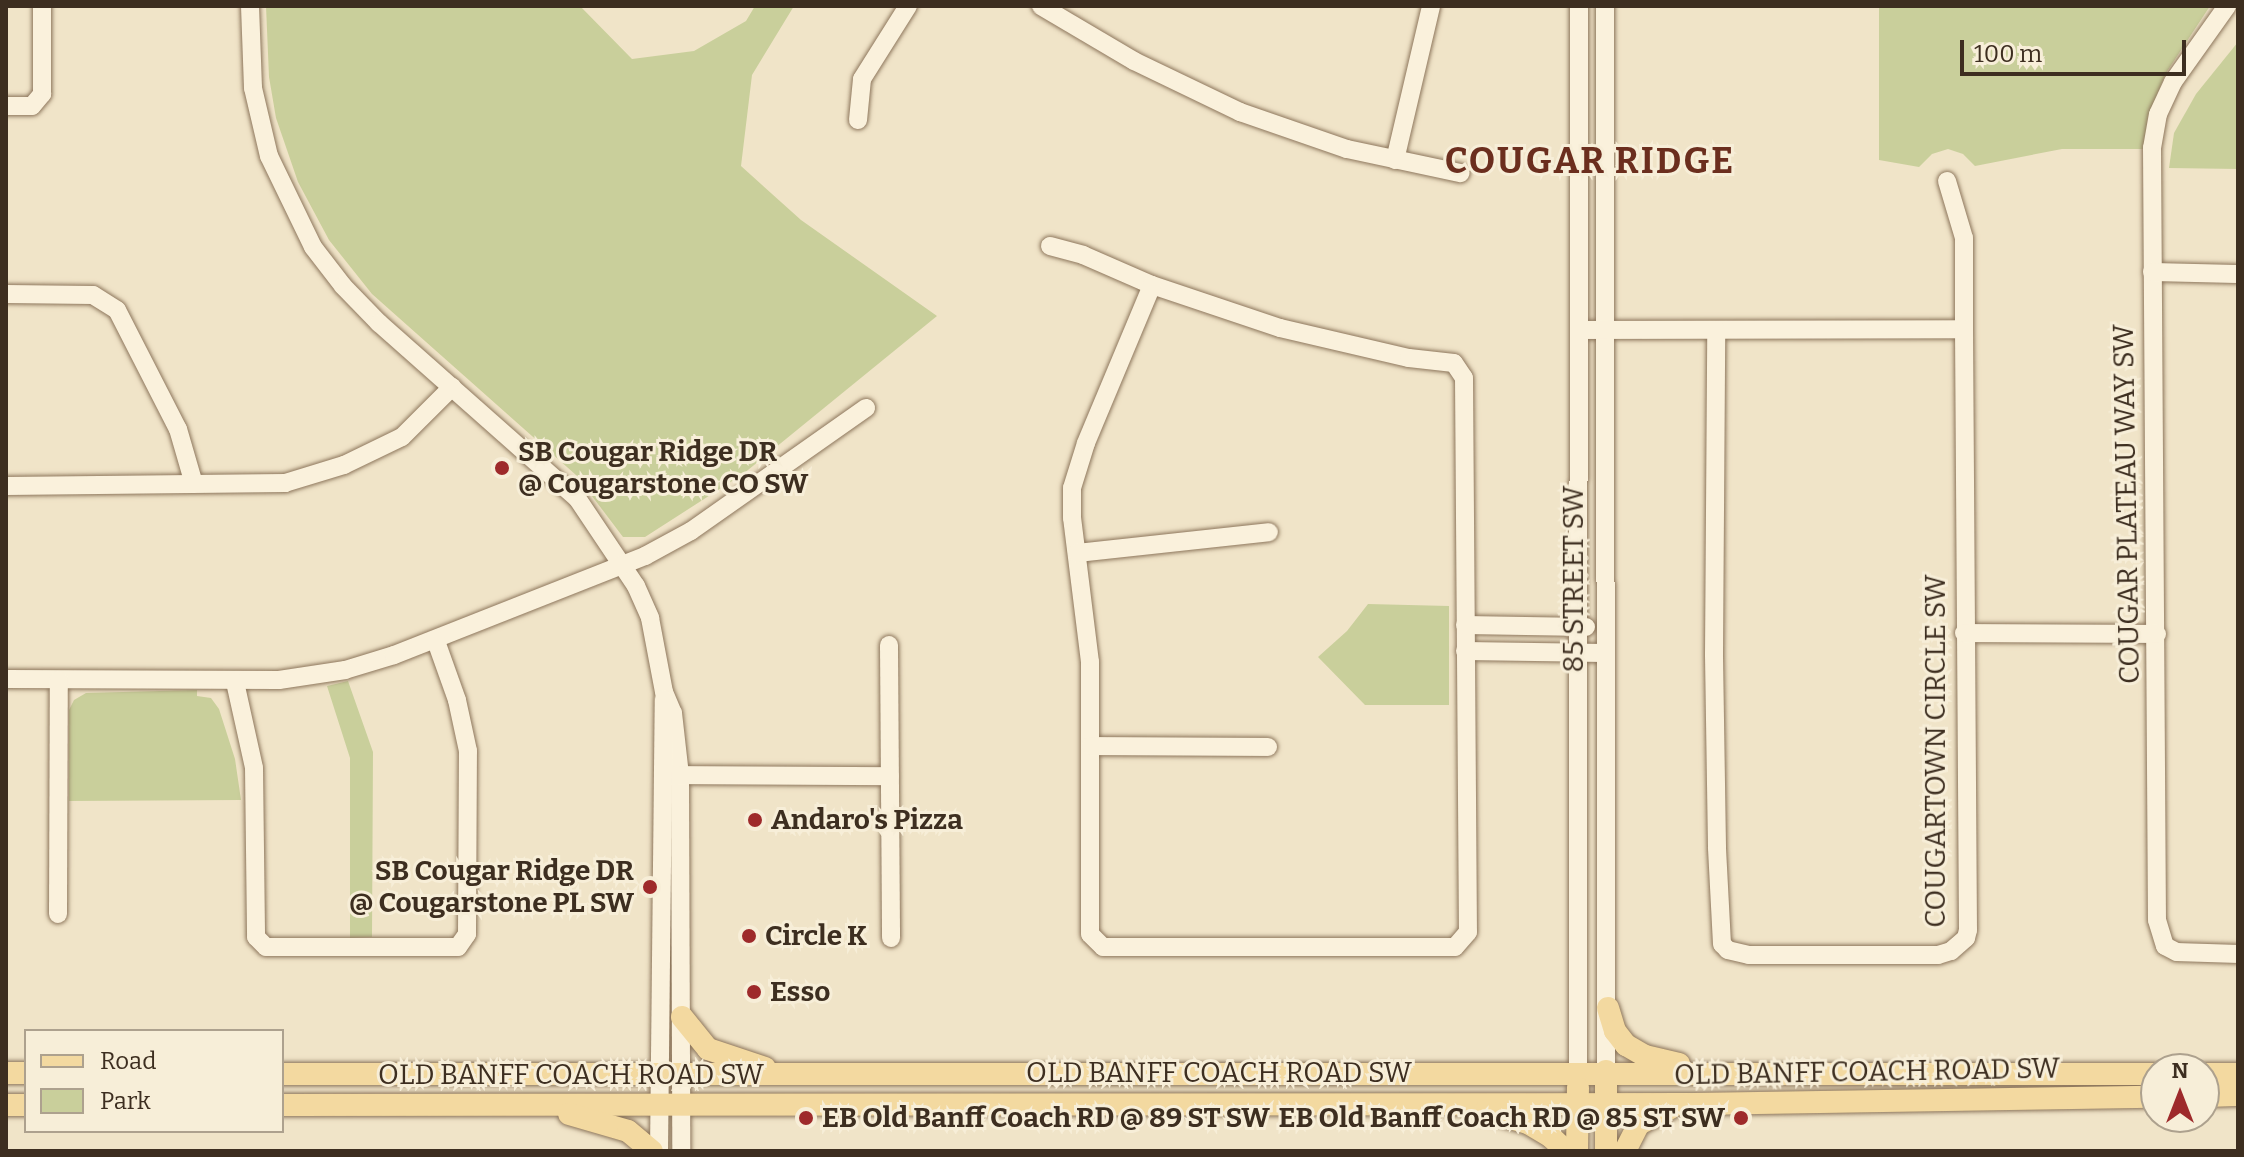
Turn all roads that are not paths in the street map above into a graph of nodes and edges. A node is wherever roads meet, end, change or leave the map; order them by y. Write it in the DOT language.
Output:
graph roads {
  1 [pos="42,6"];
  2 [pos="250,6"];
  3 [pos="908,6"];
  4 [pos="1041,6"];
  5 [pos="1431,6"];
  6 [pos="1579,6"];
  7 [pos="1605,6"];
  8 [pos="2227,6"];
  9 [pos="6,106"];
  10 [pos="858,120"];
  11 [pos="1395,160"];
  12 [pos="1460,173"];
  13 [pos="1947,181"];
  14 [pos="1050,246"];
  15 [pos="2152,272"];
  16 [pos="2238,274"];
  17 [pos="1152,285"];
  18 [pos="6,294"];
  19 [pos="1964,329"];
  20 [pos="1580,330"];
  21 [pos="1603,330"];
  22 [pos="1716,330"];
  23 [pos="452,387"];
  24 [pos="866,408"];
  25 [pos="194,484"];
  26 [pos="6,486"];
  27 [pos="1269,532"];
  28 [pos="1077,553"];
  29 [pos="623,567"];
  30 [pos="1465,625"];
  31 [pos="1577,627"];
  32 [pos="1605,627"];
  33 [pos="1964,633"];
  34 [pos="2157,634"];
  35 [pos="436,641"];
  36 [pos="889,645"];
  37 [pos="1465,651"];
  38 [pos="1576,653"];
  39 [pos="1604,653"];
  40 [pos="6,679"];
  41 [pos="59,680"];
  42 [pos="235,682"];
  43 [pos="1091,746"];
  44 [pos="1268,747"];
  45 [pos="670,775"];
  46 [pos="890,776"];
  47 [pos="659,886"];
  48 [pos="679,887"];
  49 [pos="58,914"];
  50 [pos="891,938"];
  51 [pos="2238,954"];
  52 [pos="1608,1008"];
  53 [pos="682,1017"];
  54 [pos="1606,1071"];
  55 [pos="1578,1072"];
  56 [pos="284,1074"];
  57 [pos="1747,1074"];
  58 [pos="2140,1074"];
  59 [pos="658,1076"];
  60 [pos="683,1076"];
  61 [pos="790,1076"];
  62 [pos="2140,1097"];
  63 [pos="1437,1102"];
  64 [pos="1578,1103"];
  65 [pos="524,1104"];
  66 [pos="1607,1104"];
  67 [pos="1690,1104"];
  68 [pos="284,1105"];
  69 [pos="658,1105"];
  70 [pos="682,1105"];
  71 [pos="652,1151"];
  72 [pos="659,1151"];
  73 [pos="681,1151"];
  74 [pos="1566,1151"];
  75 [pos="1577,1151"];
  76 [pos="1606,1151"];
  77 [pos="1625,1151"];
  1 -- 9 [label="street"];
  2 -- 23 [label="street"];
  3 -- 10 [label="street"];
  4 -- 11 [label="street"];
  5 -- 11 [label="street"];
  6 -- 20 [label="street, 85 STREET SW"];
  7 -- 21 [label="street, 85 STREET SW"];
  8 -- 15 [label="street, COUGAR PLATEAU WAY SW"];
  11 -- 12 [label="street"];
  13 -- 19 [label="street, COUGARTOWN CIRCLE SW"];
  14 -- 17 [label="street"];
  15 -- 16 [label="street"];
  15 -- 34 [label="street, COUGAR PLATEAU WAY SW"];
  17 -- 28 [label="street"];
  17 -- 30 [label="street"];
  18 -- 25 [label="street"];
  19 -- 22 [label="street"];
  19 -- 33 [label="street, COUGARTOWN CIRCLE SW"];
  20 -- 21 [label="street"];
  20 -- 31 [label="street, 85 STREET SW"];
  21 -- 22 [label="street"];
  21 -- 32 [label="street, 85 STREET SW"];
  22 -- 33 [label="street, COUGARTOWN CIRCLE SW"];
  23 -- 25 [label="street"];
  23 -- 29 [label="street"];
  24 -- 29 [label="street"];
  25 -- 26 [label="street"];
  27 -- 28 [label="street"];
  28 -- 43 [label="street"];
  29 -- 35 [label="street"];
  29 -- 45 [label="street"];
  30 -- 31 [label="street"];
  30 -- 37 [label="street"];
  31 -- 32 [label="street"];
  31 -- 38 [label="street, 85 STREET SW"];
  32 -- 39 [label="street, 85 STREET SW"];
  33 -- 34 [label="street"];
  34 -- 51 [label="street, COUGAR PLATEAU WAY SW"];
  35 -- 42 [label="street"];
  35 -- 42 [label="street"];
  36 -- 46 [label="street"];
  37 -- 38 [label="street"];
  37 -- 43 [label="street"];
  38 -- 39 [label="street"];
  38 -- 55 [label="street, 85 STREET SW"];
  39 -- 52 [label="street, 85 STREET SW"];
  40 -- 41 [label="street"];
  41 -- 42 [label="street"];
  41 -- 49 [label="street"];
  43 -- 44 [label="street"];
  45 -- 46 [label="street"];
  45 -- 47 [label="street"];
  45 -- 48 [label="street"];
  46 -- 50 [label="street"];
  47 -- 48 [label="street"];
  47 -- 59 [label="street"];
  48 -- 53 [label="street"];
  52 -- 54 [label="street, 85 STREET SW"];
  52 -- 57 [label="main road"];
  53 -- 60 [label="street"];
  53 -- 61 [label="main road"];
  54 -- 55 [label="main road, OLD BANFF COACH ROAD SW"];
  54 -- 57 [label="main road, OLD BANFF COACH ROAD SW"];
  54 -- 66 [label="main road, 85 STREET SW"];
  55 -- 61 [label="main road, OLD BANFF COACH ROAD SW"];
  55 -- 64 [label="main road, 85 STREET SW"];
  56 -- 59 [label="main road, OLD BANFF COACH ROAD SW"];
  57 -- 58 [label="main road, OLD BANFF COACH ROAD SW"];
  59 -- 60 [label="main road, OLD BANFF COACH ROAD SW"];
  59 -- 69 [label="street"];
  60 -- 61 [label="main road, OLD BANFF COACH ROAD SW"];
  60 -- 70 [label="street"];
  62 -- 67 [label="main road, OLD BANFF COACH ROAD SW"];
  63 -- 64 [label="main road, OLD BANFF COACH ROAD SW"];
  63 -- 70 [label="main road, OLD BANFF COACH ROAD SW"];
  63 -- 74 [label="main road"];
  64 -- 66 [label="main road, OLD BANFF COACH ROAD SW"];
  64 -- 75 [label="main road, 85 STREET SW"];
  65 -- 68 [label="main road, OLD BANFF COACH ROAD SW"];
  65 -- 69 [label="main road, OLD BANFF COACH ROAD SW"];
  65 -- 71 [label="main road"];
  66 -- 67 [label="main road, OLD BANFF COACH ROAD SW"];
  66 -- 76 [label="main road, 85 STREET SW"];
  67 -- 77 [label="main road"];
  69 -- 70 [label="main road, OLD BANFF COACH ROAD SW"];
  69 -- 72 [label="street"];
  70 -- 73 [label="street"];
}
